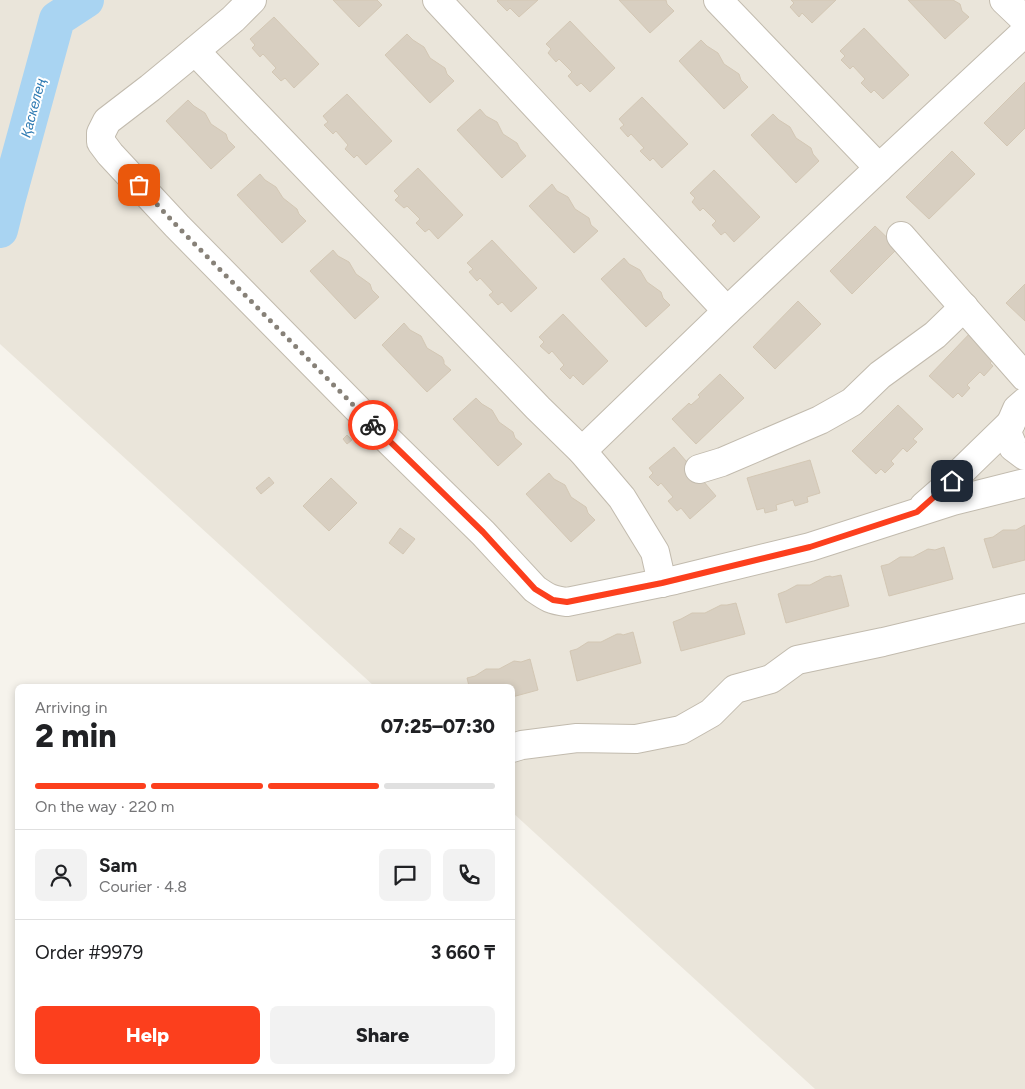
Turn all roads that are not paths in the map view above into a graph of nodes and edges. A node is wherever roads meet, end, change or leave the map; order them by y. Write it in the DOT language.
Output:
graph roads {
  1 [pos="252,0"];
  2 [pos="437,0"];
  3 [pos="718,0"];
  4 [pos="1004,0"];
  5 [pos="1025,20"];
  6 [pos="1025,32"];
  7 [pos="195,51"];
  8 [pos="879,168"];
  9 [pos="901,236"];
  10 [pos="964,307"];
  11 [pos="727,311"];
  12 [pos="1025,377"];
  13 [pos="1018,412"];
  14 [pos="582,451"];
  15 [pos="1025,456"];
  16 [pos="699,469"];
  17 [pos="1025,482"];
  18 [pos="917,512"];
  19 [pos="662,583"];
  20 [pos="1025,608"];
  21 [pos="515,747"];
  1 -- 7 [label="lane"];
  2 -- 11 [label="lane"];
  3 -- 8 [label="lane"];
  4 -- 5 [label="lane"];
  6 -- 8 [label="lane"];
  7 -- 14 [label="lane"];
  7 -- 19 [label="lane"];
  8 -- 11 [label="lane"];
  9 -- 10 [label="lane"];
  10 -- 12 [label="lane"];
  10 -- 16 [label="lane"];
  11 -- 14 [label="lane"];
  13 -- 15 [label="lane"];
  13 -- 18 [label="lane"];
  14 -- 19 [label="lane"];
  17 -- 18 [label="lane"];
  18 -- 19 [label="lane"];
  20 -- 21 [label="lane"];
}
